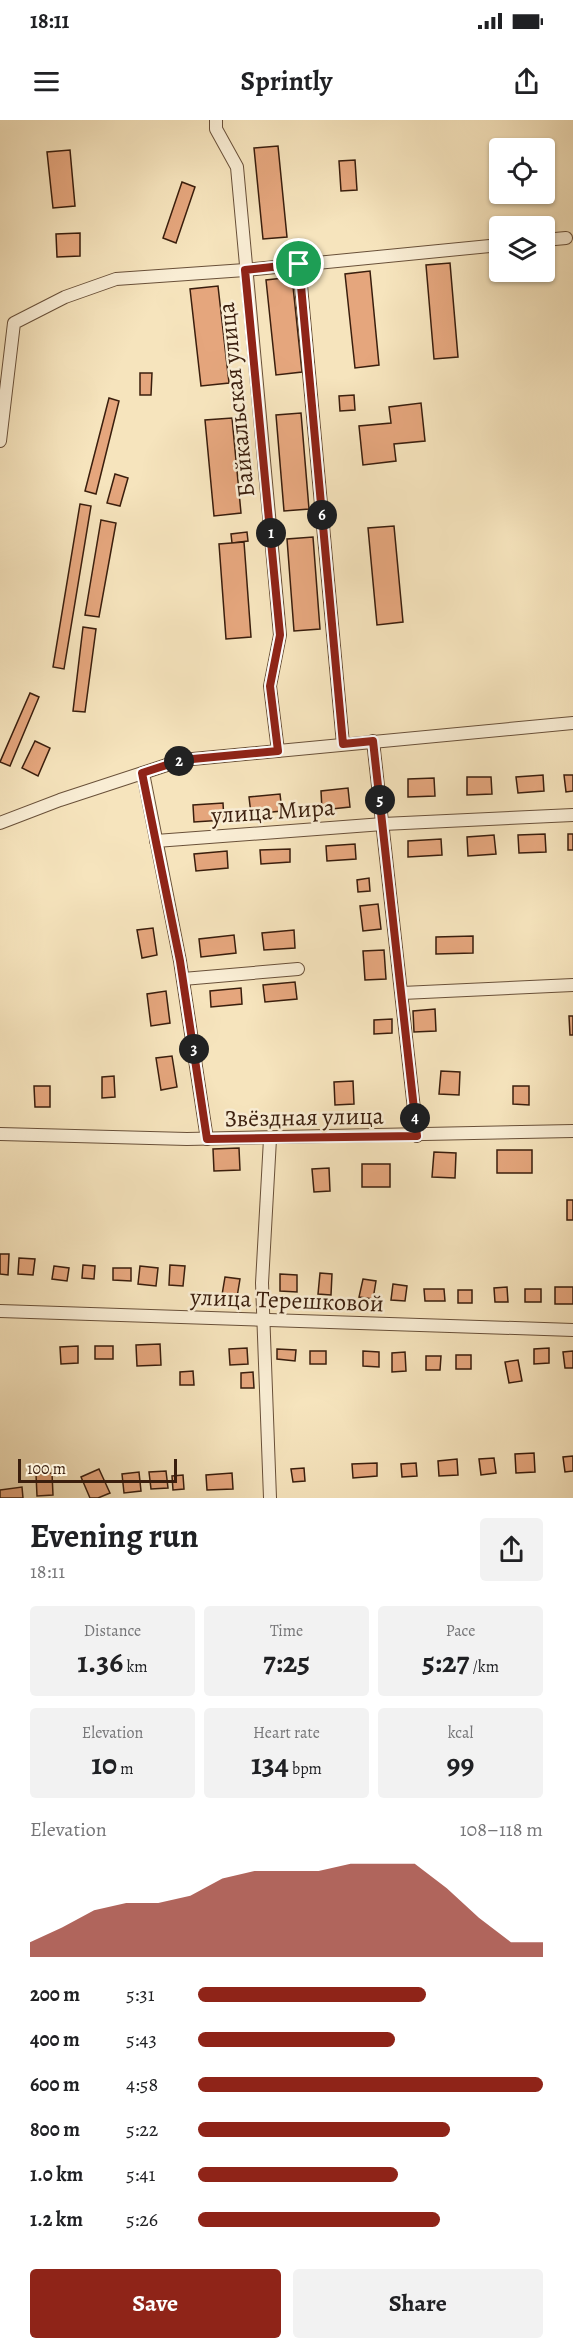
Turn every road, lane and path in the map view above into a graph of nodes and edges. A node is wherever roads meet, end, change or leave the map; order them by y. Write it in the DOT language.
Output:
graph roads {
  1 [pos="216,120"];
  2 [pos="566,238"];
  3 [pos="555,239"];
  4 [pos="489,246"];
  5 [pos="299,264"];
  6 [pos="245,270"];
  7 [pos="0,441"];
  8 [pos="573,723"];
  9 [pos="373,741"];
  10 [pos="343,744"];
  11 [pos="278,751"];
  12 [pos="142,773"];
  13 [pos="573,815"];
  14 [pos="0,823"];
  15 [pos="383,824"];
  16 [pos="156,841"];
  17 [pos="298,969"];
  18 [pos="183,980"];
  19 [pos="573,985"];
  20 [pos="402,993"];
  21 [pos="573,1131"];
  22 [pos="0,1134"];
  23 [pos="417,1136"];
  24 [pos="207,1139"];
  25 [pos="270,1139"];
  26 [pos="0,1311"];
  27 [pos="263,1321"];
  28 [pos="573,1330"];
  29 [pos="270,1498"];
  1 -- 6 [label="street, Байкальская улица"];
  2 -- 3 [label="street"];
  4 -- 5 [label="street"];
  5 -- 6 [label="street"];
  5 -- 10 [label="street"];
  6 -- 7 [label="street"];
  6 -- 11 [label="street, Байкальская улица"];
  8 -- 9 [label="street"];
  9 -- 10 [label="street"];
  9 -- 15 [label="street"];
  10 -- 11 [label="street"];
  11 -- 12 [label="street"];
  12 -- 14 [label="street"];
  12 -- 16 [label="street"];
  13 -- 15 [label="street, улица Мира"];
  15 -- 16 [label="street, улица Мира"];
  15 -- 20 [label="street"];
  16 -- 18 [label="street"];
  17 -- 18 [label="street"];
  18 -- 24 [label="street"];
  19 -- 20 [label="street"];
  20 -- 23 [label="street"];
  21 -- 23 [label="street, Звёздная улица"];
  22 -- 24 [label="street, Звёздная улица"];
  23 -- 25 [label="street, Звёздная улица"];
  24 -- 25 [label="street, Звёздная улица"];
  25 -- 27 [label="street"];
  26 -- 27 [label="street, улица Терешковой"];
  27 -- 28 [label="street, улица Терешковой"];
  27 -- 29 [label="street"];
}
